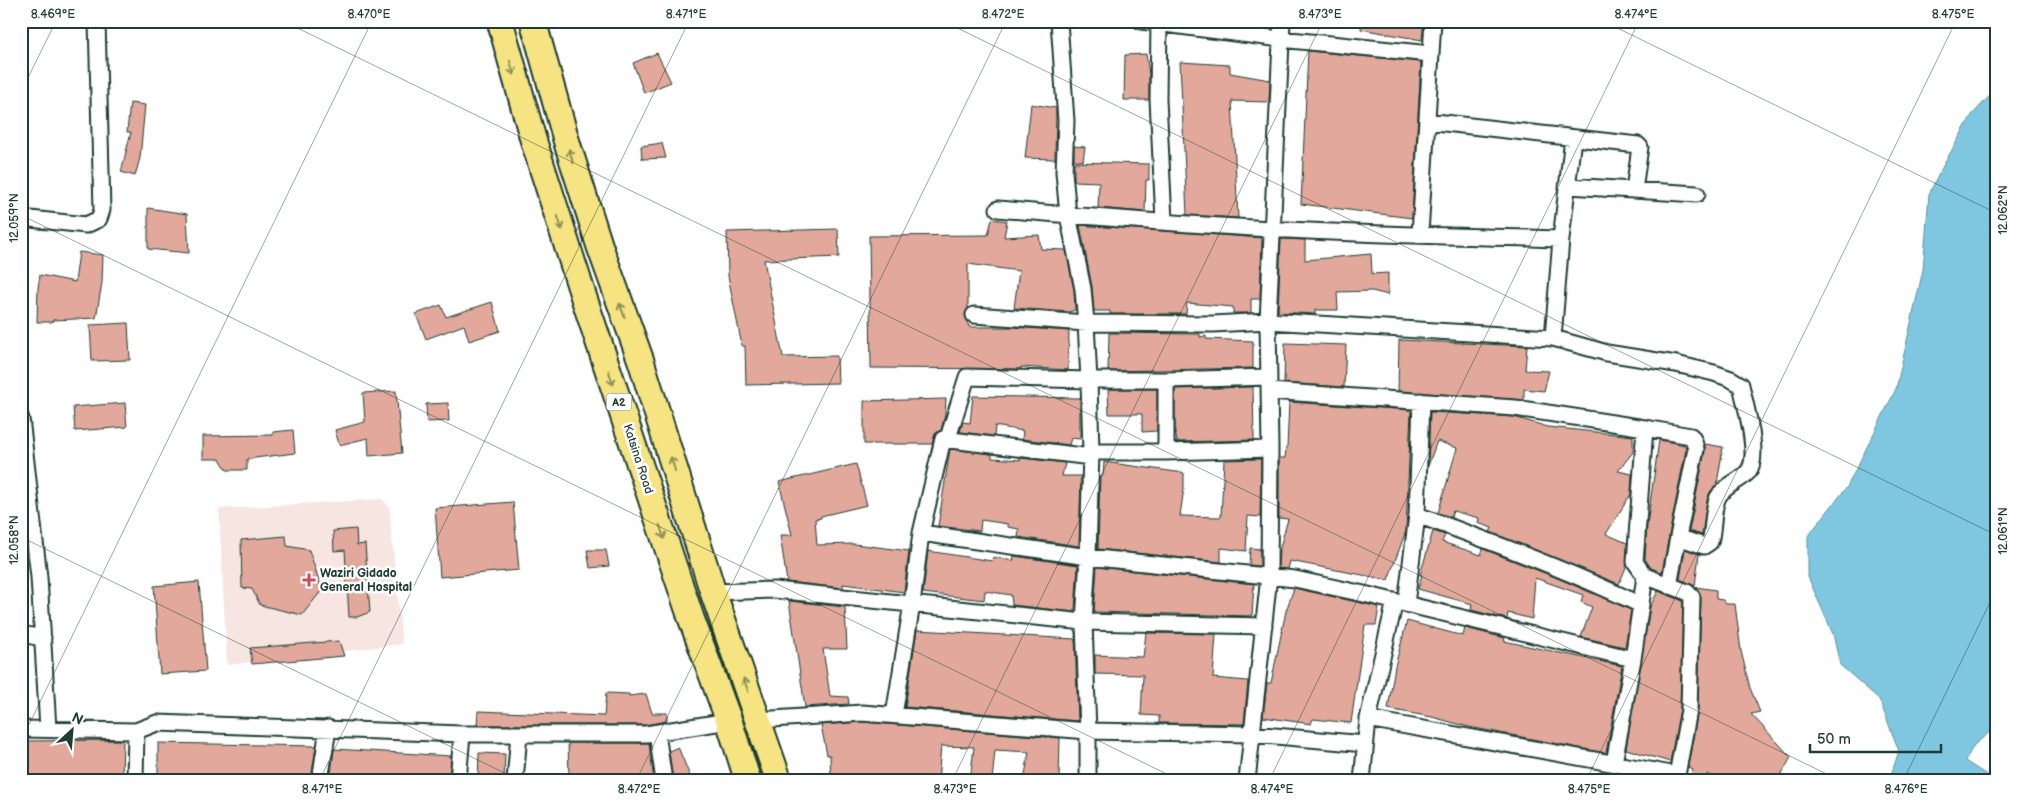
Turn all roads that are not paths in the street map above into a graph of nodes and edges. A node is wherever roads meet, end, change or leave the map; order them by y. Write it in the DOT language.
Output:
graph roads {
  1 [pos="97,21"];
  2 [pos="500,21"];
  3 [pos="533,21"];
  4 [pos="1060,21"];
  5 [pos="1141,21"];
  6 [pos="1282,21"];
  7 [pos="1433,21"];
  8 [pos="1159,22"];
  9 [pos="1280,40"];
  10 [pos="1431,54"];
  11 [pos="1427,121"];
  12 [pos="1573,138"];
  13 [pos="1569,186"];
  14 [pos="1634,190"];
  15 [pos="1697,194"];
  16 [pos="998,209"];
  17 [pos="1068,215"];
  18 [pos="21,218"];
  19 [pos="1164,221"];
  20 [pos="1271,230"];
  21 [pos="1420,234"];
  22 [pos="1561,239"];
  23 [pos="974,315"];
  24 [pos="1268,321"];
  25 [pos="1086,323"];
  26 [pos="1554,338"];
  27 [pos="1089,380"];
  28 [pos="1166,380"];
  29 [pos="1269,384"];
  30 [pos="1421,401"];
  31 [pos="21,418"];
  32 [pos="1644,428"];
  33 [pos="944,439"];
  34 [pos="23,441"];
  35 [pos="1270,449"];
  36 [pos="1166,452"];
  37 [pos="1091,454"];
  38 [pos="1417,515"];
  39 [pos="27,520"];
  40 [pos="920,534"];
  41 [pos="1678,537"];
  42 [pos="1088,557"];
  43 [pos="1269,576"];
  44 [pos="1644,576"];
  45 [pos="1669,586"];
  46 [pos="713,592"];
  47 [pos="1401,602"];
  48 [pos="912,604"];
  49 [pos="1640,605"];
  50 [pos="1084,622"];
  51 [pos="1264,626"];
  52 [pos="21,634"];
  53 [pos="43,638"];
  54 [pos="1633,659"];
  55 [pos="894,715"];
  56 [pos="1368,719"];
  57 [pos="758,720"];
  58 [pos="729,721"];
  59 [pos="328,728"];
  60 [pos="21,729"];
  61 [pos="48,729"];
  62 [pos="1088,730"];
  63 [pos="136,731"];
  64 [pos="657,733"];
  65 [pos="462,734"];
  66 [pos="519,734"];
  67 [pos="1252,734"];
  68 [pos="1365,744"];
  69 [pos="1614,763"];
  70 [pos="1676,778"];
  71 [pos="135,781"];
  72 [pos="320,781"];
  73 [pos="458,781"];
  74 [pos="515,781"];
  75 [pos="664,781"];
  76 [pos="748,781"];
  77 [pos="779,781"];
  78 [pos="1088,781"];
  79 [pos="1247,781"];
  80 [pos="1362,781"];
  1 -- 18 [label="street"];
  2 -- 58 [label="highway, Katsina Road / A2, one-way"];
  46 -- 3 [label="highway, A2, one-way"];
  4 -- 17 [label="street"];
  5 -- 8 [label="street"];
  6 -- 9 [label="street"];
  7 -- 10 [label="street"];
  8 -- 9 [label="street"];
  8 -- 19 [label="street"];
  9 -- 10 [label="street"];
  9 -- 20 [label="street"];
  10 -- 11 [label="street"];
  11 -- 12 [label="street"];
  11 -- 21 [label="street"];
  12 -- 13 [label="street"];
  12 -- 14 [label="street"];
  13 -- 14 [label="street"];
  13 -- 22 [label="street"];
  14 -- 15 [label="street"];
  16 -- 17 [label="street"];
  17 -- 19 [label="street"];
  17 -- 25 [label="street"];
  19 -- 20 [label="street"];
  20 -- 21 [label="street"];
  20 -- 24 [label="street"];
  21 -- 22 [label="street"];
  22 -- 26 [label="street"];
  23 -- 25 [label="street"];
  24 -- 25 [label="street"];
  24 -- 26 [label="street"];
  24 -- 29 [label="street"];
  25 -- 27 [label="street"];
  26 -- 41 [label="street"];
  27 -- 28 [label="street"];
  27 -- 33 [label="street"];
  27 -- 37 [label="street"];
  28 -- 29 [label="street"];
  28 -- 36 [label="street"];
  29 -- 30 [label="street"];
  29 -- 35 [label="street"];
  30 -- 32 [label="street"];
  30 -- 38 [label="street"];
  31 -- 34 [label="street"];
  32 -- 41 [label="street"];
  32 -- 44 [label="street"];
  33 -- 37 [label="street"];
  33 -- 40 [label="street"];
  34 -- 39 [label="street"];
  35 -- 36 [label="street"];
  35 -- 43 [label="street"];
  36 -- 37 [label="street"];
  37 -- 42 [label="street"];
  38 -- 47 [label="street"];
  38 -- 49 [label="street"];
  39 -- 53 [label="street"];
  40 -- 42 [label="street"];
  40 -- 48 [label="street"];
  41 -- 45 [label="street"];
  42 -- 43 [label="street"];
  42 -- 50 [label="street"];
  43 -- 47 [label="street"];
  43 -- 51 [label="street"];
  44 -- 45 [label="street"];
  44 -- 49 [label="street"];
  45 -- 70 [label="street"];
  46 -- 48 [label="street"];
  57 -- 46 [label="highway, A2, one-way"];
  47 -- 54 [label="street"];
  47 -- 56 [label="street"];
  48 -- 50 [label="street"];
  48 -- 55 [label="street"];
  49 -- 54 [label="street"];
  50 -- 51 [label="street"];
  50 -- 62 [label="street"];
  51 -- 67 [label="street"];
  52 -- 53 [label="street"];
  53 -- 61 [label="street"];
  54 -- 69 [label="street"];
  55 -- 57 [label="street"];
  55 -- 62 [label="street"];
  56 -- 68 [label="street"];
  56 -- 69 [label="street"];
  57 -- 77 [label="highway, A2"];
  58 -- 64 [label="street"];
  58 -- 76 [label="highway, Katsina Road / A2"];
  59 -- 63 [label="street"];
  59 -- 65 [label="street"];
  59 -- 72 [label="street"];
  60 -- 61 [label="street"];
  61 -- 63 [label="street"];
  62 -- 67 [label="street"];
  62 -- 78 [label="street"];
  63 -- 71 [label="street"];
  64 -- 66 [label="street"];
  64 -- 75 [label="street"];
  65 -- 66 [label="street"];
  65 -- 73 [label="street"];
  66 -- 74 [label="street"];
  67 -- 68 [label="street"];
  67 -- 79 [label="street"];
  68 -- 80 [label="street"];
  69 -- 70 [label="street"];
}
